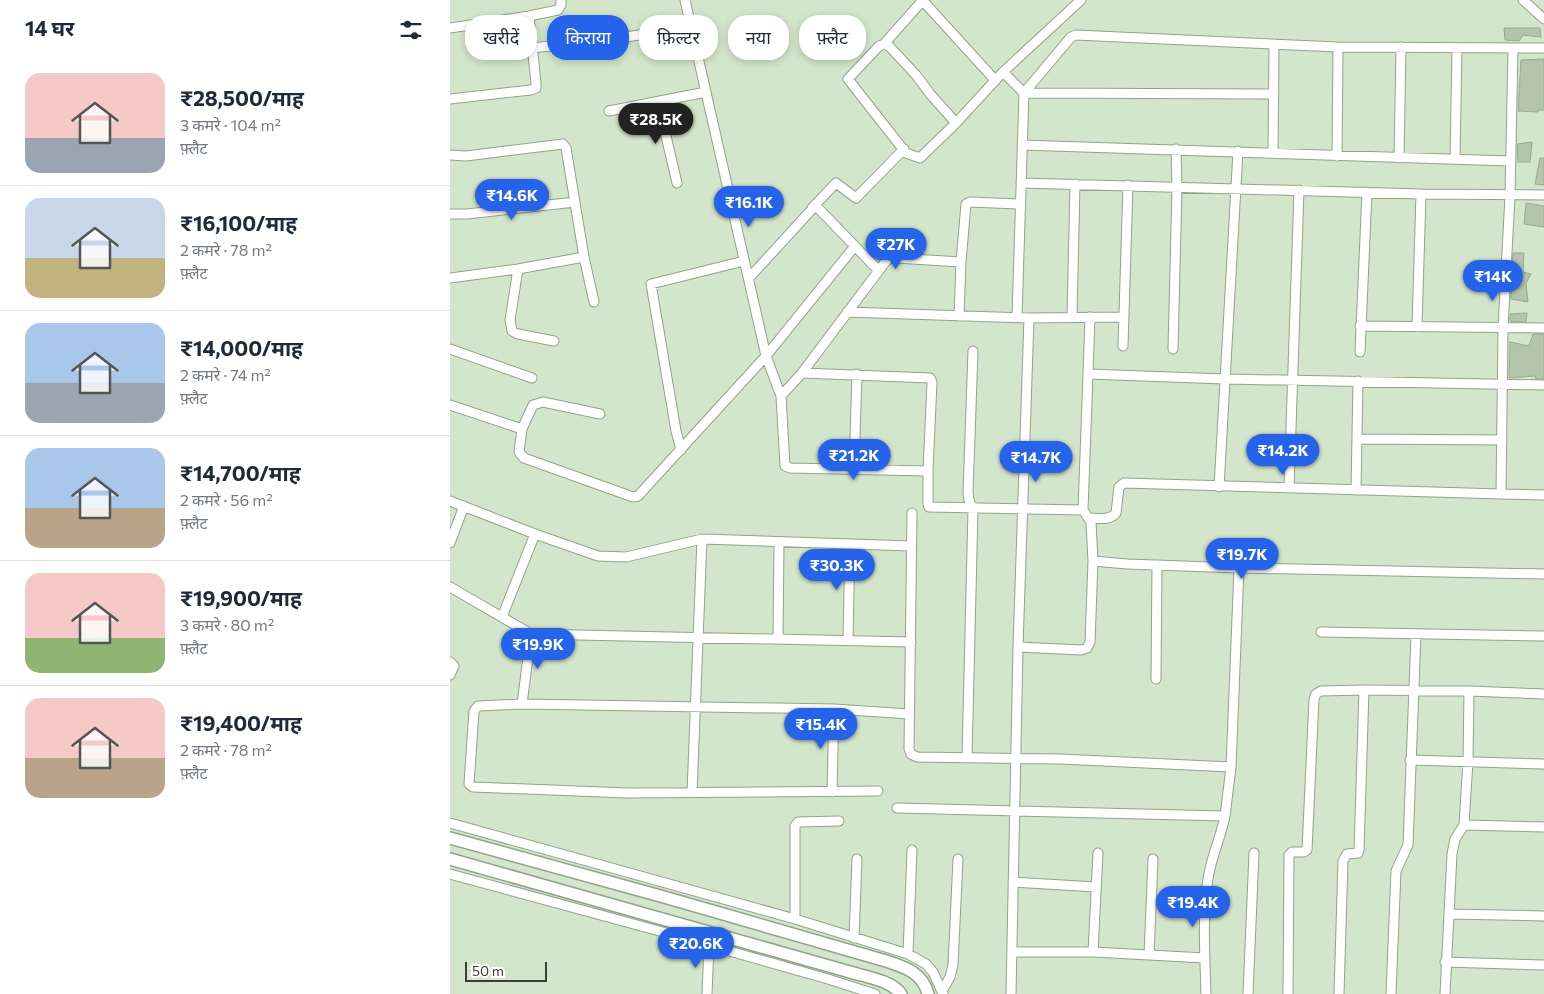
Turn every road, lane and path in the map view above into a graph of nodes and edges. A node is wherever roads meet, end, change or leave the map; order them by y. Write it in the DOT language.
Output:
graph roads {
  1 [pos="560,0"];
  2 [pos="685,0"];
  3 [pos="923,0"];
  4 [pos="1081,0"];
  5 [pos="1523,0"];
  6 [pos="534,15"];
  7 [pos="688,15"];
  8 [pos="1544,19"];
  9 [pos="465,26"];
  10 [pos="450,28"];
  11 [pos="639,35"];
  12 [pos="884,44"];
  13 [pos="1274,44"];
  14 [pos="1338,46"];
  15 [pos="1401,47"];
  16 [pos="537,48"];
  17 [pos="1457,48"];
  18 [pos="1544,48"];
  19 [pos="1513,49"];
  20 [pos="533,60"];
  21 [pos="698,60"];
  22 [pos="1003,72"];
  23 [pos="995,80"];
  24 [pos="706,92"];
  25 [pos="1024,92"];
  26 [pos="1274,94"];
  27 [pos="450,99"];
  28 [pos="658,102"];
  29 [pos="609,111"];
  30 [pos="956,124"];
  31 [pos="1022,145"];
  32 [pos="904,149"];
  33 [pos="1176,149"];
  34 [pos="1238,151"];
  35 [pos="1272,152"];
  36 [pos="450,155"];
  37 [pos="1336,156"];
  38 [pos="1399,158"];
  39 [pos="1455,159"];
  40 [pos="1510,161"];
  41 [pos="677,183"];
  42 [pos="1021,183"];
  43 [pos="1075,184"];
  44 [pos="1128,185"];
  45 [pos="1177,188"];
  46 [pos="1235,188"];
  47 [pos="1299,190"];
  48 [pos="1366,192"];
  49 [pos="1420,194"];
  50 [pos="1544,195"];
  51 [pos="1510,196"];
  52 [pos="575,202"];
  53 [pos="1020,204"];
  54 [pos="812,208"];
  55 [pos="450,214"];
  56 [pos="855,246"];
  57 [pos="584,257"];
  58 [pos="744,261"];
  59 [pos="961,262"];
  60 [pos="518,270"];
  61 [pos="878,270"];
  62 [pos="450,278"];
  63 [pos="749,278"];
  64 [pos="594,302"];
  65 [pos="847,312"];
  66 [pos="959,316"];
  67 [pos="1017,317"];
  68 [pos="1072,317"];
  69 [pos="1090,317"];
  70 [pos="1123,317"];
  71 [pos="1029,318"];
  72 [pos="1360,326"];
  73 [pos="1417,327"];
  74 [pos="1503,328"];
  75 [pos="1544,328"];
  76 [pos="554,340"];
  77 [pos="1123,346"];
  78 [pos="450,349"];
  79 [pos="1173,349"];
  80 [pos="973,351"];
  81 [pos="1360,352"];
  82 [pos="766,356"];
  83 [pos="802,373"];
  84 [pos="857,374"];
  85 [pos="1088,374"];
  86 [pos="532,378"];
  87 [pos="1225,379"];
  88 [pos="1292,379"];
  89 [pos="1358,381"];
  90 [pos="1502,385"];
  91 [pos="1544,385"];
  92 [pos="781,396"];
  93 [pos="450,405"];
  94 [pos="600,414"];
  95 [pos="522,429"];
  96 [pos="1357,439"];
  97 [pos="1502,440"];
  98 [pos="680,450"];
  99 [pos="854,469"];
  100 [pos="928,471"];
  101 [pos="1218,487"];
  102 [pos="1289,488"];
  103 [pos="1356,490"];
  104 [pos="1501,494"];
  105 [pos="1544,495"];
  106 [pos="450,501"];
  107 [pos="464,506"];
  108 [pos="973,509"];
  109 [pos="1023,509"];
  110 [pos="1083,510"];
  111 [pos="912,513"];
  112 [pos="1089,518"];
  113 [pos="535,534"];
  114 [pos="702,539"];
  115 [pos="779,542"];
  116 [pos="450,543"];
  117 [pos="850,544"];
  118 [pos="911,546"];
  119 [pos="1093,561"];
  120 [pos="1157,565"];
  121 [pos="1239,568"];
  122 [pos="1544,574"];
  123 [pos="450,587"];
  124 [pos="502,617"];
  125 [pos="1321,632"];
  126 [pos="531,634"];
  127 [pos="1416,634"];
  128 [pos="1544,636"];
  129 [pos="698,637"];
  130 [pos="778,638"];
  131 [pos="848,640"];
  132 [pos="911,642"];
  133 [pos="1018,647"];
  134 [pos="450,662"];
  135 [pos="450,675"];
  136 [pos="1156,679"];
  137 [pos="1364,690"];
  138 [pos="1414,690"];
  139 [pos="1469,691"];
  140 [pos="1544,694"];
  141 [pos="522,704"];
  142 [pos="696,706"];
  143 [pos="834,709"];
  144 [pos="909,714"];
  145 [pos="967,757"];
  146 [pos="1016,758"];
  147 [pos="1410,760"];
  148 [pos="1468,761"];
  149 [pos="1544,764"];
  150 [pos="1231,767"];
  151 [pos="878,791"];
  152 [pos="832,792"];
  153 [pos="692,793"];
  154 [pos="897,808"];
  155 [pos="1015,812"];
  156 [pos="1225,816"];
  157 [pos="838,821"];
  158 [pos="450,822"];
  159 [pos="1464,825"];
  160 [pos="1544,827"];
  161 [pos="450,838"];
  162 [pos="912,850"];
  163 [pos="1098,853"];
  164 [pos="1254,853"];
  165 [pos="857,858"];
  166 [pos="450,859"];
  167 [pos="958,859"];
  168 [pos="1153,859"];
  169 [pos="450,874"];
  170 [pos="1013,882"];
  171 [pos="1096,888"];
  172 [pos="1449,914"];
  173 [pos="1544,916"];
  174 [pos="795,919"];
  175 [pos="854,938"];
  176 [pos="709,945"];
  177 [pos="1012,952"];
  178 [pos="1093,952"];
  179 [pos="908,954"];
  180 [pos="1149,955"];
  181 [pos="1205,958"];
  182 [pos="1446,962"];
  183 [pos="1544,965"];
  184 [pos="942,992"];
  185 [pos="707,994"];
  186 [pos="875,994"];
  187 [pos="901,994"];
  188 [pos="928,994"];
  189 [pos="1011,994"];
  190 [pos="1206,994"];
  191 [pos="1248,994"];
  192 [pos="1288,994"];
  193 [pos="1339,994"];
  194 [pos="1391,994"];
  195 [pos="1445,994"];
  1 -- 6 [label="street"];
  2 -- 7 [label="street"];
  3 -- 12 [label="street"];
  3 -- 23 [label="street"];
  4 -- 22 [label="street"];
  5 -- 8 [label="street"];
  9 -- 10 [label="street"];
  11 -- 16 [label="street"];
  12 -- 30 [label="street"];
  12 -- 32 [label="street"];
  13 -- 14 [label="street"];
  13 -- 25 [label="street"];
  13 -- 26 [label="street"];
  14 -- 15 [label="street"];
  14 -- 37 [label="street"];
  15 -- 17 [label="street"];
  15 -- 38 [label="street"];
  17 -- 19 [label="street"];
  17 -- 39 [label="street"];
  18 -- 19 [label="street"];
  19 -- 40 [label="street"];
  20 -- 27 [label="street"];
  21 -- 24 [label="street"];
  22 -- 23 [label="street"];
  22 -- 25 [label="street"];
  23 -- 30 [label="street"];
  24 -- 28 [label="street"];
  24 -- 58 [label="street"];
  25 -- 26 [label="street"];
  25 -- 31 [label="street"];
  26 -- 35 [label="street"];
  28 -- 29 [label="street"];
  28 -- 41 [label="street"];
  30 -- 32 [label="street"];
  31 -- 33 [label="street"];
  31 -- 42 [label="street"];
  32 -- 54 [label="street"];
  33 -- 34 [label="street"];
  33 -- 45 [label="street"];
  34 -- 35 [label="street"];
  34 -- 46 [label="street"];
  35 -- 37 [label="street"];
  36 -- 52 [label="street"];
  37 -- 38 [label="street"];
  38 -- 39 [label="street"];
  39 -- 40 [label="street"];
  40 -- 51 [label="street"];
  42 -- 43 [label="street"];
  42 -- 53 [label="street"];
  43 -- 44 [label="street"];
  43 -- 68 [label="street"];
  44 -- 45 [label="street"];
  44 -- 70 [label="street"];
  45 -- 46 [label="street"];
  45 -- 79 [label="street"];
  46 -- 47 [label="street"];
  46 -- 87 [label="street"];
  47 -- 48 [label="street"];
  47 -- 88 [label="street"];
  48 -- 49 [label="street"];
  48 -- 72 [label="street"];
  49 -- 51 [label="street"];
  49 -- 73 [label="street"];
  50 -- 51 [label="street"];
  51 -- 74 [label="street"];
  52 -- 55 [label="street"];
  52 -- 57 [label="street"];
  53 -- 59 [label="street"];
  53 -- 67 [label="street"];
  54 -- 56 [label="street"];
  54 -- 63 [label="street"];
  56 -- 61 [label="street"];
  56 -- 82 [label="street"];
  57 -- 60 [label="street"];
  57 -- 64 [label="street"];
  58 -- 63 [label="street"];
  58 -- 98 [label="street"];
  59 -- 61 [label="street"];
  59 -- 66 [label="street"];
  60 -- 62 [label="street"];
  60 -- 76 [label="street"];
  61 -- 65 [label="street"];
  63 -- 82 [label="street"];
  65 -- 66 [label="street"];
  65 -- 83 [label="street"];
  66 -- 67 [label="street"];
  67 -- 71 [label="street"];
  68 -- 69 [label="street"];
  68 -- 71 [label="street"];
  69 -- 70 [label="street"];
  69 -- 85 [label="street"];
  70 -- 77 [label="street"];
  71 -- 109 [label="street"];
  72 -- 73 [label="street"];
  72 -- 81 [label="street"];
  73 -- 74 [label="street"];
  74 -- 75 [label="street"];
  74 -- 90 [label="street"];
  78 -- 86 [label="street"];
  80 -- 108 [label="street"];
  82 -- 92 [label="street"];
  82 -- 98 [label="street"];
  83 -- 84 [label="street"];
  83 -- 92 [label="street"];
  84 -- 99 [label="street"];
  84 -- 100 [label="street"];
  85 -- 87 [label="street"];
  85 -- 110 [label="street"];
  87 -- 88 [label="street"];
  87 -- 101 [label="street"];
  88 -- 89 [label="street"];
  88 -- 102 [label="street"];
  89 -- 90 [label="street"];
  89 -- 96 [label="street"];
  90 -- 91 [label="street"];
  90 -- 97 [label="street"];
  92 -- 99 [label="street"];
  93 -- 95 [label="street"];
  94 -- 95 [label="street"];
  95 -- 98 [label="street"];
  96 -- 97 [label="street"];
  96 -- 103 [label="street"];
  97 -- 104 [label="street"];
  99 -- 100 [label="street"];
  100 -- 108 [label="street"];
  101 -- 102 [label="street"];
  101 -- 112 [label="street"];
  102 -- 103 [label="street"];
  103 -- 104 [label="street"];
  104 -- 105 [label="street"];
  106 -- 107 [label="street"];
  107 -- 113 [label="street"];
  107 -- 116 [label="street"];
  108 -- 109 [label="street"];
  108 -- 145 [label="street"];
  109 -- 110 [label="street"];
  109 -- 133 [label="street"];
  110 -- 112 [label="street"];
  111 -- 118 [label="street"];
  112 -- 119 [label="street"];
  113 -- 114 [label="street"];
  113 -- 124 [label="street"];
  114 -- 115 [label="street"];
  114 -- 129 [label="street"];
  115 -- 117 [label="street"];
  115 -- 130 [label="street"];
  117 -- 118 [label="street"];
  117 -- 131 [label="street"];
  118 -- 132 [label="street"];
  119 -- 120 [label="street"];
  119 -- 133 [label="street"];
  120 -- 121 [label="street"];
  120 -- 136 [label="street"];
  121 -- 122 [label="street"];
  121 -- 150 [label="street"];
  123 -- 124 [label="street"];
  124 -- 126 [label="street"];
  125 -- 127 [label="street"];
  126 -- 129 [label="street"];
  126 -- 141 [label="street"];
  127 -- 128 [label="street"];
  127 -- 138 [label="street"];
  129 -- 130 [label="street"];
  129 -- 142 [label="street"];
  130 -- 131 [label="street"];
  131 -- 132 [label="street"];
  132 -- 144 [label="street"];
  133 -- 146 [label="street"];
  134 -- 135 [label="street"];
  137 -- 138 [label="street"];
  137 -- 192 [label="street"];
  137 -- 193 [label="street"];
  138 -- 139 [label="street"];
  138 -- 147 [label="street"];
  139 -- 140 [label="street"];
  139 -- 148 [label="street"];
  141 -- 142 [label="street"];
  141 -- 153 [label="street"];
  142 -- 143 [label="street"];
  142 -- 153 [label="street"];
  143 -- 144 [label="street"];
  143 -- 152 [label="street"];
  144 -- 145 [label="street"];
  145 -- 146 [label="street"];
  146 -- 150 [label="street"];
  146 -- 155 [label="street"];
  147 -- 148 [label="street"];
  147 -- 194 [label="street"];
  148 -- 149 [label="street"];
  148 -- 159 [label="street"];
  150 -- 156 [label="street"];
  151 -- 152 [label="street"];
  152 -- 153 [label="street"];
  154 -- 155 [label="street"];
  155 -- 156 [label="street"];
  155 -- 170 [label="street"];
  156 -- 181 [label="street"];
  157 -- 174 [label="street"];
  158 -- 174 [label="street"];
  159 -- 160 [label="street"];
  159 -- 172 [label="street"];
  161 -- 188 [label="street"];
  162 -- 179 [label="street"];
  163 -- 171 [label="street"];
  164 -- 191 [label="street"];
  165 -- 175 [label="street"];
  166 -- 187 [label="street"];
  167 -- 184 [label="street"];
  168 -- 180 [label="street"];
  169 -- 176 [label="street"];
  170 -- 171 [label="street"];
  170 -- 177 [label="street"];
  171 -- 178 [label="street"];
  172 -- 173 [label="street"];
  172 -- 182 [label="street"];
  174 -- 175 [label="street"];
  175 -- 179 [label="street"];
  176 -- 185 [label="street"];
  176 -- 186 [label="street"];
  177 -- 178 [label="street"];
  177 -- 189 [label="street"];
  178 -- 180 [label="street"];
  179 -- 184 [label="street"];
  180 -- 181 [label="street"];
  181 -- 190 [label="street"];
  182 -- 183 [label="street"];
  182 -- 195 [label="street"];
}
